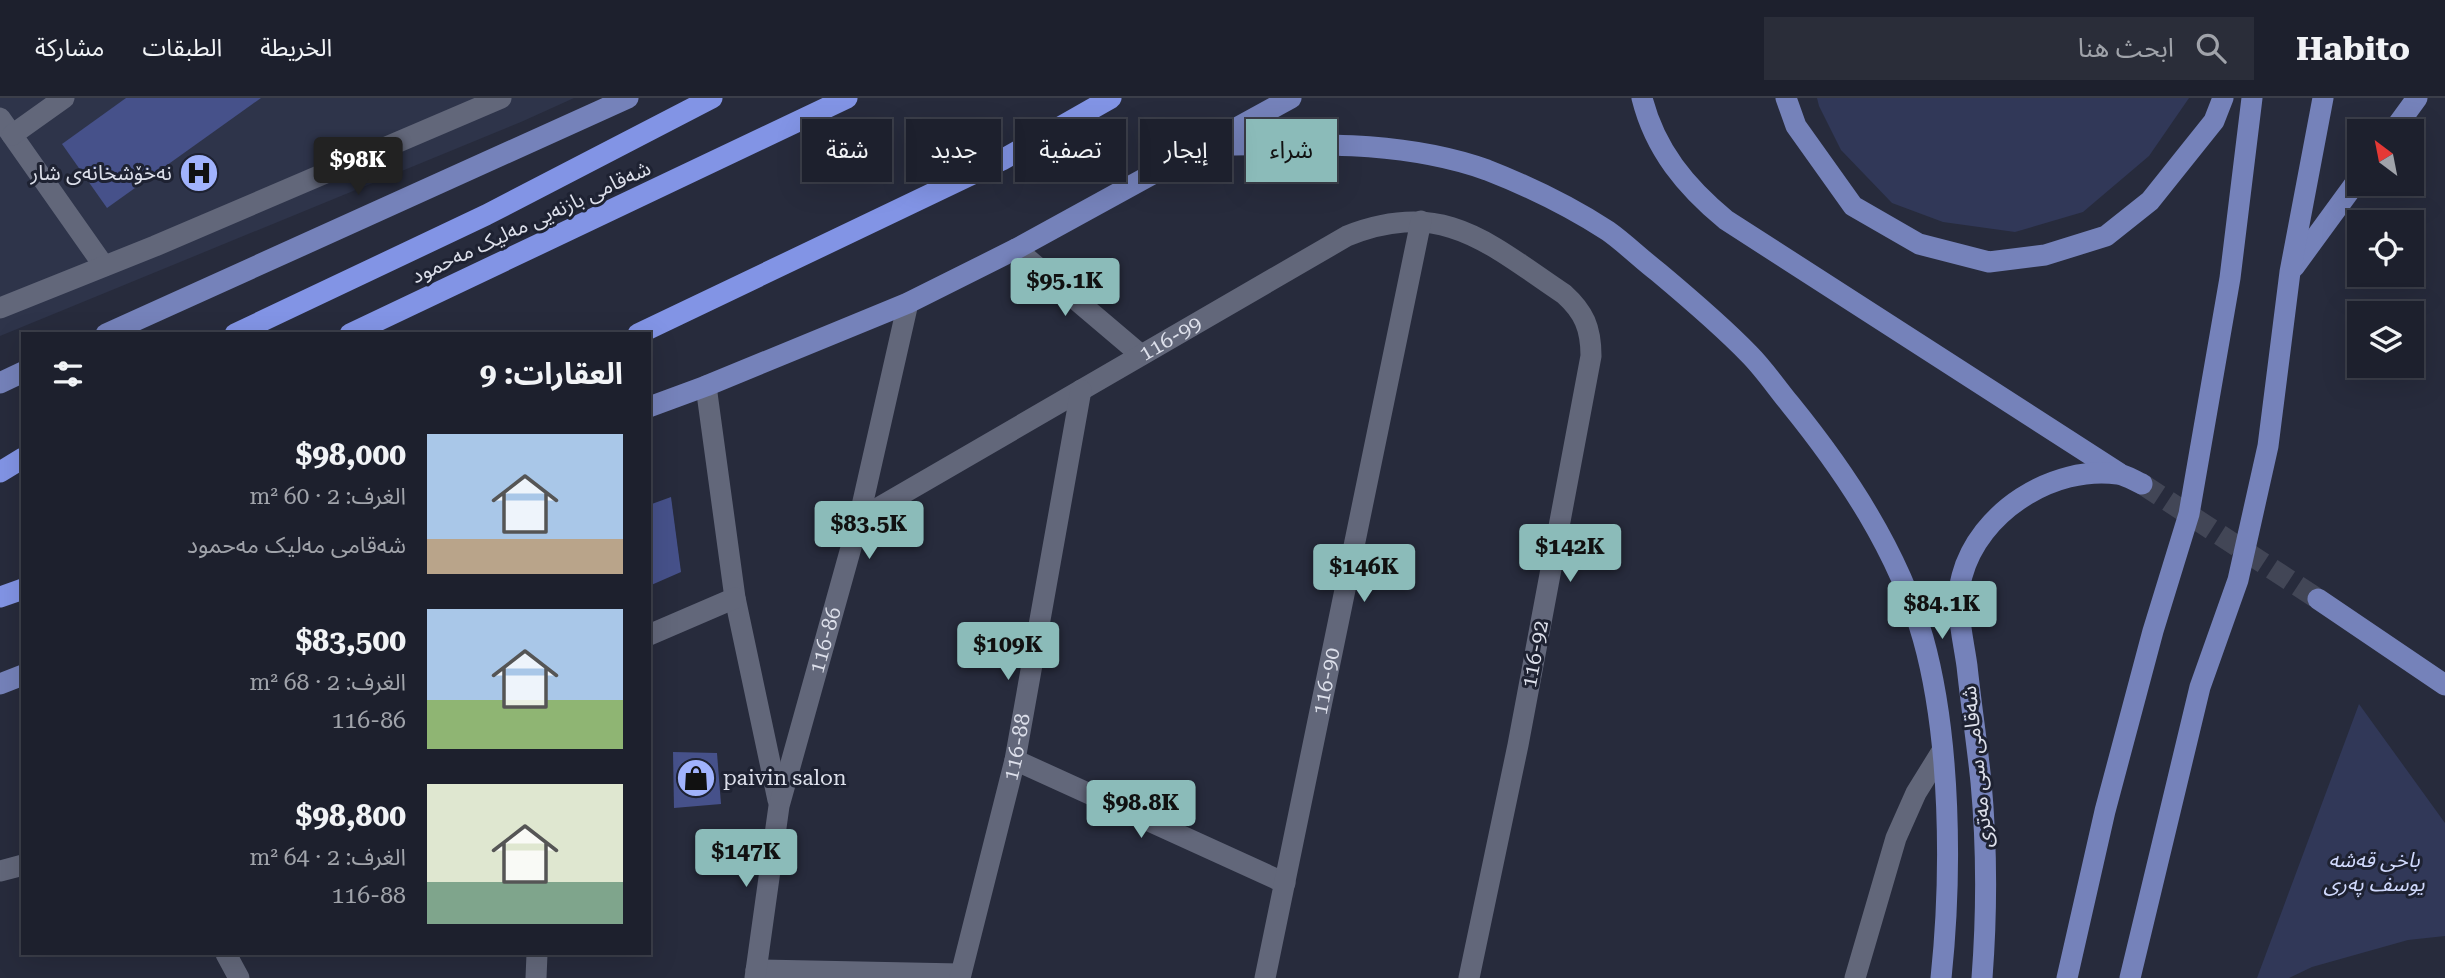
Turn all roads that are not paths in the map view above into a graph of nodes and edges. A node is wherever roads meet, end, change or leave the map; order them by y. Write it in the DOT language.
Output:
graph roads {
  1 [pos="64,98"];
  2 [pos="501,98"];
  3 [pos="628,98"];
  4 [pos="712,98"];
  5 [pos="847,98"];
  6 [pos="1111,98"];
  7 [pos="1291,98"];
  8 [pos="1642,98"];
  9 [pos="1786,98"];
  10 [pos="2223,98"];
  11 [pos="2252,98"];
  12 [pos="2323,98"];
  13 [pos="2417,98"];
  14 [pos="2402,119"];
  15 [pos="6,127"];
  16 [pos="1232,131"];
  17 [pos="1232,145"];
  18 [pos="1140,181"];
  19 [pos="2347,194"];
  20 [pos="1421,221"];
  21 [pos="1496,248"];
  22 [pos="1016,249"];
  23 [pos="104,266"];
  24 [pos="2290,272"];
  25 [pos="908,303"];
  26 [pos="0,307"];
  27 [pos="110,332"];
  28 [pos="239,332"];
  29 [pos="353,332"];
  30 [pos="642,332"];
  31 [pos="1141,355"];
  32 [pos="21,373"];
  33 [pos="0,383"];
  34 [pos="706,386"];
  35 [pos="1082,390"];
  36 [pos="651,406"];
  37 [pos="21,459"];
  38 [pos="21,467"];
  39 [pos="0,473"];
  40 [pos="2121,474"];
  41 [pos="2142,484"];
  42 [pos="859,519"];
  43 [pos="21,590"];
  44 [pos="0,597"];
  45 [pos="735,598"];
  46 [pos="2318,599"];
  47 [pos="651,634"];
  48 [pos="21,676"];
  49 [pos="0,684"];
  50 [pos="2445,685"];
  51 [pos="1942,751"];
  52 [pos="1015,760"];
  53 [pos="779,806"];
  54 [pos="21,866"];
  55 [pos="0,871"];
  56 [pos="1285,883"];
  57 [pos="227,955"];
  58 [pos="537,955"];
  59 [pos="755,974"];
  60 [pos="960,976"];
  61 [pos="239,978"];
  62 [pos="536,978"];
  63 [pos="1265,978"];
  64 [pos="1469,978"];
  65 [pos="1855,978"];
  66 [pos="1941,978"];
  67 [pos="1982,978"];
  68 [pos="2067,978"];
  69 [pos="2130,978"];
  1 -- 15 [label="street"];
  2 -- 23 [label="street"];
  3 -- 27 [label="main road"];
  4 -- 28 [label="highway"];
  5 -- 29 [label="highway, شەقامی بازنەیی مەلیک مەحمود"];
  6 -- 30 [label="highway"];
  7 -- 16 [label="main road"];
  8 -- 40 [label="main road"];
  9 -- 10 [label="main road"];
  11 -- 68 [label="main road"];
  12 -- 24 [label="main road"];
  13 -- 14 [label="main road"];
  15 -- 23 [label="street"];
  17 -- 51 [label="main road"];
  18 -- 22 [label="main road"];
  19 -- 24 [label="main road"];
  20 -- 21 [label="street, 116-99"];
  20 -- 31 [label="street, 116-99"];
  20 -- 56 [label="street, 116-90"];
  21 -- 64 [label="street, 116-92"];
  22 -- 25 [label="main road"];
  22 -- 31 [label="street"];
  23 -- 26 [label="street"];
  24 -- 69 [label="main road"];
  25 -- 34 [label="main road"];
  25 -- 42 [label="street, 116-86"];
  31 -- 35 [label="street, 116-99"];
  32 -- 33 [label="main road"];
  34 -- 36 [label="main road"];
  34 -- 45 [label="street"];
  35 -- 42 [label="street, 116-99"];
  35 -- 52 [label="street, 116-88"];
  37 -- 39 [label="highway"];
  38 -- 39 [label="highway"];
  40 -- 41 [label="main road, شەقامی سی مەتری"];
  40 -- 67 [label="main road, شەقامی سی مەتری"];
  42 -- 53 [label="street, 116-86"];
  43 -- 44 [label="highway"];
  45 -- 47 [label="street"];
  45 -- 53 [label="street"];
  46 -- 50 [label="main road"];
  48 -- 49 [label="main road"];
  51 -- 65 [label="street"];
  51 -- 66 [label="main road"];
  52 -- 56 [label="street"];
  52 -- 60 [label="street, 116-88"];
  53 -- 59 [label="street, 116-86"];
  54 -- 55 [label="street"];
  56 -- 63 [label="street, 116-90"];
  57 -- 61 [label="street"];
  58 -- 62 [label="street"];
  59 -- 60 [label="street"];
}
